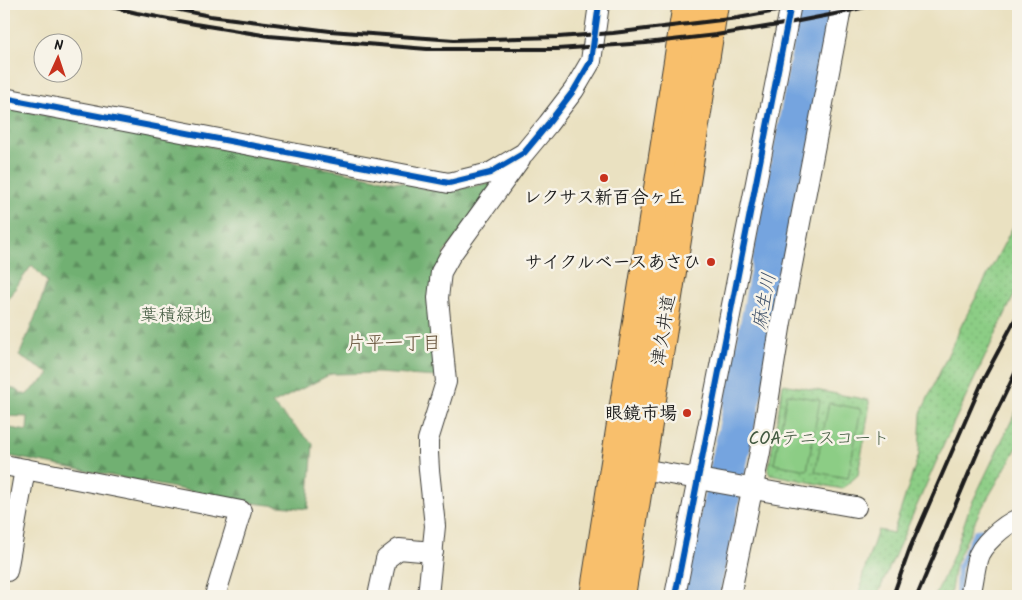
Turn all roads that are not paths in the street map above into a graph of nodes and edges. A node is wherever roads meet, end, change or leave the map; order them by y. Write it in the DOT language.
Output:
graph roads {
  1 [pos="598,4"];
  2 [pos="687,4"];
  3 [pos="714,4"];
  4 [pos="791,4"];
  5 [pos="842,4"];
  6 [pos="4,98"];
  7 [pos="524,153"];
  8 [pos="4,465"];
  9 [pos="25,469"];
  10 [pos="642,469"];
  11 [pos="703,480"];
  12 [pos="747,488"];
  13 [pos="856,507"];
  14 [pos="1018,519"];
  15 [pos="433,552"];
  16 [pos="4,571"];
  17 [pos="215,596"];
  18 [pos="378,596"];
  19 [pos="428,596"];
  20 [pos="594,596"];
  21 [pos="621,596"];
  22 [pos="675,596"];
  23 [pos="730,596"];
  24 [pos="970,596"];
  1 -- 7 [label="street"];
  2 -- 20 [label="main road, 津久井道"];
  3 -- 10 [label="main road, 津久井道"];
  4 -- 11 [label="street"];
  5 -- 12 [label="street"];
  6 -- 7 [label="street"];
  7 -- 15 [label="street"];
  8 -- 9 [label="street"];
  9 -- 16 [label="street"];
  9 -- 17 [label="street"];
  10 -- 11 [label="street"];
  10 -- 21 [label="main road, 津久井道"];
  11 -- 12 [label="street"];
  11 -- 22 [label="street"];
  12 -- 13 [label="street"];
  12 -- 23 [label="street"];
  14 -- 24 [label="street"];
  15 -- 18 [label="street"];
  15 -- 19 [label="street"];
}
